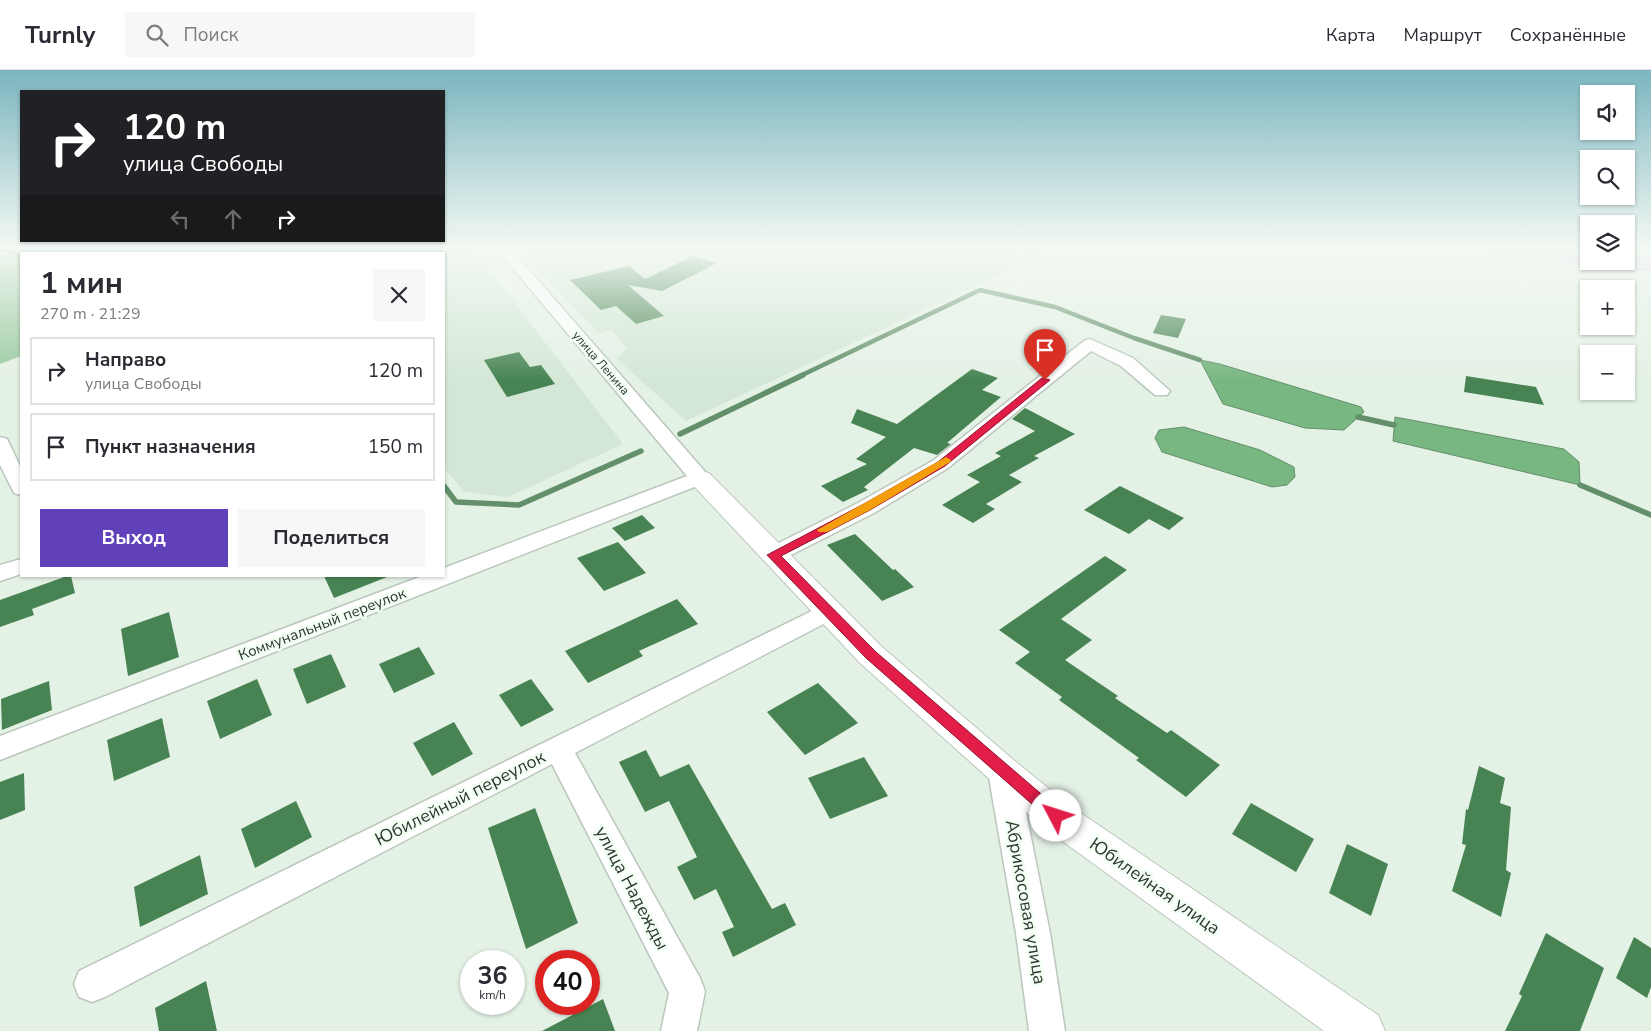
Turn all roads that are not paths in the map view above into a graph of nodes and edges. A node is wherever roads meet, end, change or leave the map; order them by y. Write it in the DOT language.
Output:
graph roads {
  1 [pos="540,292"];
  2 [pos="1161,391"];
  3 [pos="0,443"];
  4 [pos="700,478"];
  5 [pos="20,487"];
  6 [pos="773,555"];
  7 [pos="20,566"];
  8 [pos="0,573"];
  9 [pos="445,576"];
  10 [pos="443,577"];
  11 [pos="828,611"];
  12 [pos="0,748"];
  13 [pos="558,748"];
  14 [pos="1003,772"];
  15 [pos="92,984"];
  16 [pos="679,1031"];
  17 [pos="1047,1031"];
  18 [pos="1362,1031"];
  1 -- 4 [label="street, улица Ленина"];
  2 -- 6 [label="street"];
  3 -- 5 [label="street"];
  4 -- 6 [label="street, Юбилейная улица"];
  4 -- 9 [label="street, Коммунальный переулок"];
  6 -- 11 [label="street, Юбилейная улица"];
  7 -- 8 [label="street"];
  10 -- 12 [label="street, Коммунальный переулок"];
  11 -- 13 [label="street, Юбилейный переулок"];
  11 -- 14 [label="street, Юбилейная улица"];
  13 -- 15 [label="street, Юбилейный переулок"];
  13 -- 16 [label="street, улица Надежды"];
  14 -- 17 [label="street, Абрикосовая улица"];
  14 -- 18 [label="street, Юбилейная улица"];
}
